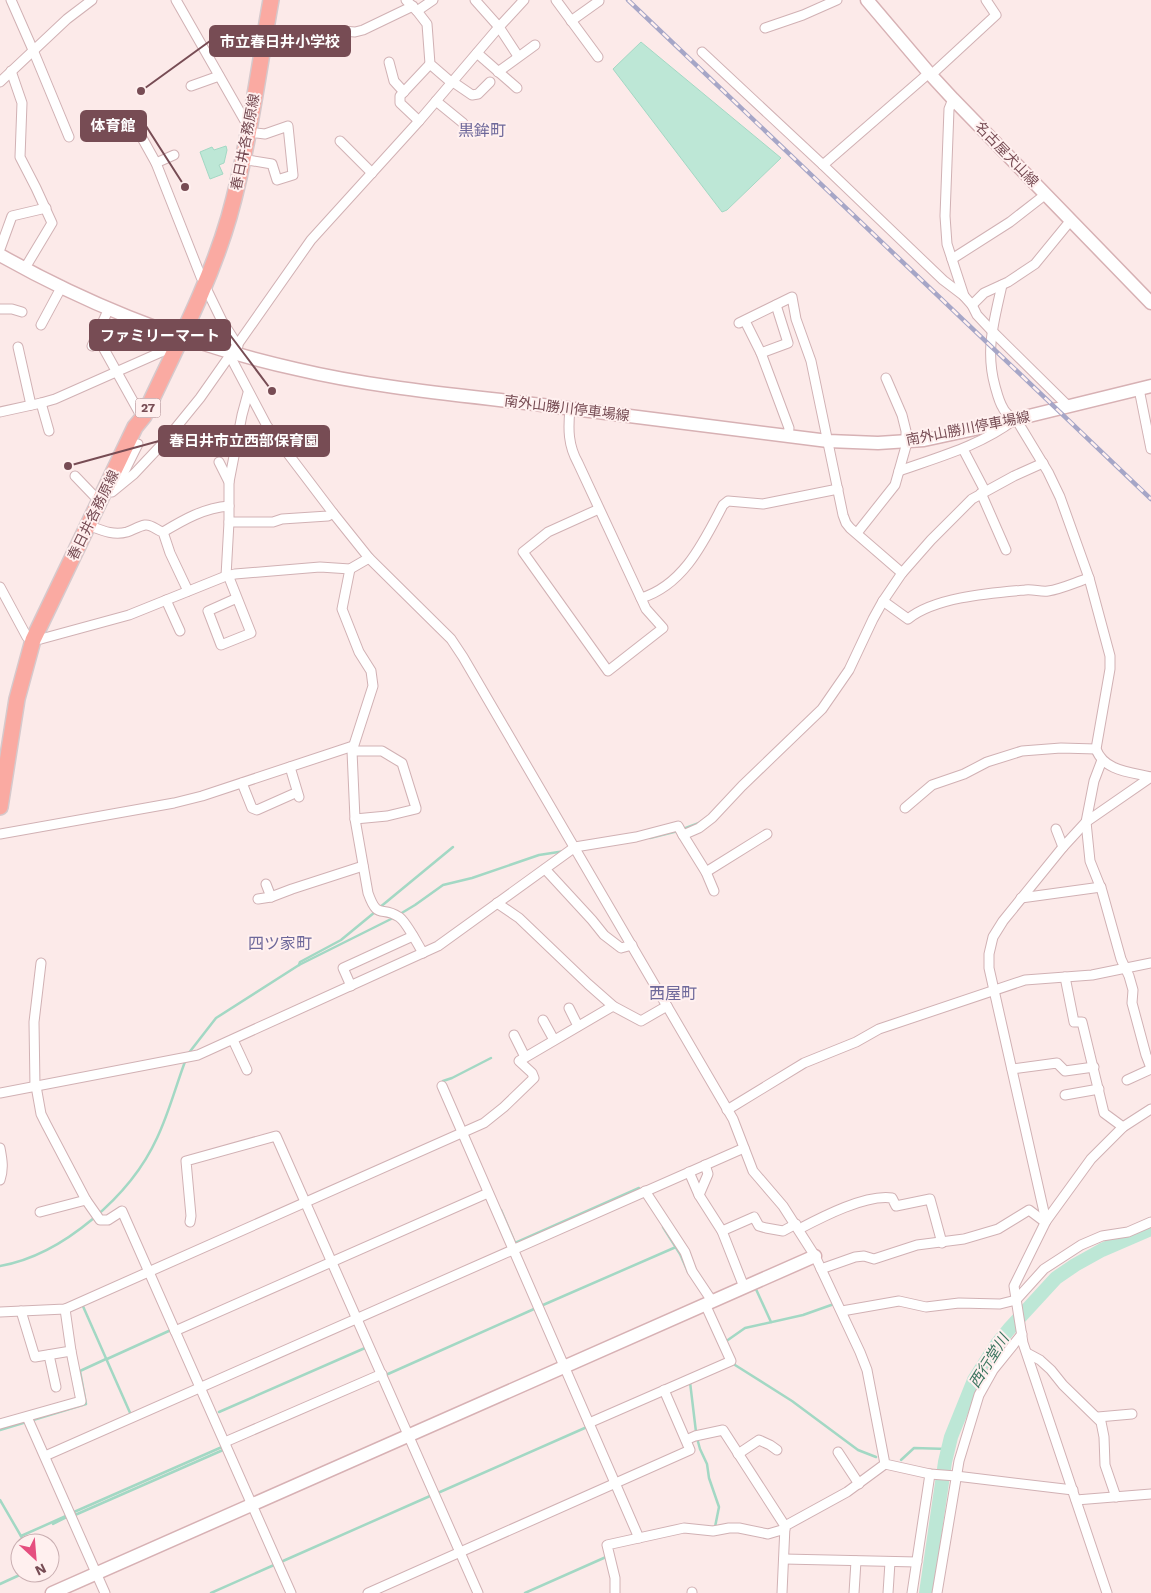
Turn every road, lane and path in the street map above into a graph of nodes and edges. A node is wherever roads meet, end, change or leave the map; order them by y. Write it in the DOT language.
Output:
graph roads {
  1 [pos="11,0"];
  2 [pos="92,0"];
  3 [pos="176,0"];
  4 [pos="271,0"];
  5 [pos="433,0"];
  6 [pos="475,0"];
  7 [pos="524,0"];
  8 [pos="556,0"];
  9 [pos="837,0"];
  10 [pos="867,0"];
  11 [pos="986,0"];
  12 [pos="599,1"];
  13 [pos="412,6"];
  14 [pos="571,21"];
  15 [pos="498,27"];
  16 [pos="765,28"];
  17 [pos="342,31"];
  18 [pos="535,45"];
  19 [pos="33,50"];
  20 [pos="702,52"];
  21 [pos="476,53"];
  22 [pos="518,56"];
  23 [pos="598,57"];
  24 [pos="389,62"];
  25 [pos="430,64"];
  26 [pos="11,71"];
  27 [pos="498,72"];
  28 [pos="930,74"];
  29 [pos="219,76"];
  30 [pos="1,79"];
  31 [pos="452,82"];
  32 [pos="490,82"];
  33 [pos="191,86"];
  34 [pos="517,88"];
  35 [pos="404,92"];
  36 [pos="953,99"];
  37 [pos="436,101"];
  38 [pos="131,118"];
  39 [pos="419,121"];
  40 [pos="463,124"];
  41 [pos="248,130"];
  42 [pos="69,138"];
  43 [pos="340,141"];
  44 [pos="174,155"];
  45 [pos="242,159"];
  46 [pos="156,163"];
  47 [pos="823,165"];
  48 [pos="372,173"];
  49 [pos="1046,194"];
  50 [pos="46,208"];
  51 [pos="1072,220"];
  52 [pos="0,249"];
  53 [pos="0,255"];
  54 [pos="952,259"];
  55 [pos="25,268"];
  56 [pos="206,284"];
  57 [pos="1002,285"];
  58 [pos="62,286"];
  59 [pos="964,296"];
  60 [pos="1151,303"];
  61 [pos="972,304"];
  62 [pos="776,305"];
  63 [pos="109,308"];
  64 [pos="0,309"];
  65 [pos="22,312"];
  66 [pos="42,325"];
  67 [pos="992,330"];
  68 [pos="179,341"];
  69 [pos="92,346"];
  70 [pos="18,347"];
  71 [pos="104,349"];
  72 [pos="233,352"];
  73 [pos="761,353"];
  74 [pos="116,372"];
  75 [pos="886,378"];
  76 [pos="1145,388"];
  77 [pos="248,394"];
  78 [pos="40,403"];
  79 [pos="31,405"];
  80 [pos="1068,406"];
  81 [pos="570,409"];
  82 [pos="0,412"];
  83 [pos="144,416"];
  84 [pos="1015,420"];
  85 [pos="49,431"];
  86 [pos="788,436"];
  87 [pos="828,441"];
  88 [pos="907,441"];
  89 [pos="138,444"];
  90 [pos="962,449"];
  91 [pos="1151,449"];
  92 [pos="219,462"];
  93 [pos="1043,462"];
  94 [pos="898,471"];
  95 [pos="75,476"];
  96 [pos="229,482"];
  97 [pos="838,489"];
  98 [pos="983,492"];
  99 [pos="107,493"];
  100 [pos="229,506"];
  101 [pos="599,509"];
  102 [pos="333,513"];
  103 [pos="230,522"];
  104 [pos="88,525"];
  105 [pos="164,532"];
  106 [pos="857,533"];
  107 [pos="1006,550"];
  108 [pos="369,558"];
  109 [pos="350,569"];
  110 [pos="902,573"];
  111 [pos="227,576"];
  112 [pos="1089,578"];
  113 [pos="188,591"];
  114 [pos="1,592"];
  115 [pos="237,598"];
  116 [pos="641,598"];
  117 [pos="166,600"];
  118 [pos="883,601"];
  119 [pos="180,631"];
  120 [pos="33,640"];
  121 [pos="1096,748"];
  122 [pos="353,749"];
  123 [pos="1102,760"];
  124 [pos="290,767"];
  125 [pos="1151,777"];
  126 [pos="242,783"];
  127 [pos="0,807"];
  128 [pos="904,808"];
  129 [pos="355,819"];
  130 [pos="1086,822"];
  131 [pos="1056,829"];
  132 [pos="0,834"];
  133 [pos="767,834"];
  134 [pos="683,835"];
  135 [pos="1063,847"];
  136 [pos="576,849"];
  137 [pos="363,866"];
  138 [pos="545,869"];
  139 [pos="706,872"];
  140 [pos="266,884"];
  141 [pos="1100,887"];
  142 [pos="714,891"];
  143 [pos="271,897"];
  144 [pos="1022,898"];
  145 [pos="258,899"];
  146 [pos="497,903"];
  147 [pos="413,936"];
  148 [pos="632,945"];
  149 [pos="423,953"];
  150 [pos="41,963"];
  151 [pos="1151,963"];
  152 [pos="1125,969"];
  153 [pos="1065,977"];
  154 [pos="351,986"];
  155 [pos="994,990"];
  156 [pos="613,1006"];
  157 [pos="667,1006"];
  158 [pos="569,1008"];
  159 [pos="543,1020"];
  160 [pos="578,1026"];
  161 [pos="514,1035"];
  162 [pos="234,1040"];
  163 [pos="554,1040"];
  164 [pos="526,1057"];
  165 [pos="1094,1067"];
  166 [pos="1012,1069"];
  167 [pos="1151,1069"];
  168 [pos="247,1070"];
  169 [pos="1127,1080"];
  170 [pos="442,1086"];
  171 [pos="35,1087"];
  172 [pos="1099,1089"];
  173 [pos="0,1093"];
  174 [pos="1066,1095"];
  175 [pos="1151,1109"];
  176 [pos="727,1110"];
  177 [pos="1123,1127"];
  178 [pos="462,1133"];
  179 [pos="0,1148"];
  180 [pos="744,1148"];
  181 [pos="705,1165"];
  182 [pos="689,1172"];
  183 [pos="0,1180"];
  184 [pos="645,1191"];
  185 [pos="488,1193"];
  186 [pos="698,1195"];
  187 [pos="86,1200"];
  188 [pos="306,1201"];
  189 [pos="40,1212"];
  190 [pos="190,1222"];
  191 [pos="1045,1222"];
  192 [pos="1151,1222"];
  193 [pos="797,1226"];
  194 [pos="722,1231"];
  195 [pos="942,1243"];
  196 [pos="513,1250"];
  197 [pos="815,1256"];
  198 [pos="332,1262"];
  199 [pos="821,1269"];
  200 [pos="148,1271"];
  201 [pos="744,1287"];
  202 [pos="1016,1301"];
  203 [pos="709,1303"];
  204 [pos="65,1309"];
  205 [pos="21,1311"];
  206 [pos="0,1312"];
  207 [pos="842,1312"];
  208 [pos="357,1318"];
  209 [pos="175,1331"];
  210 [pos="1021,1331"];
  211 [pos="71,1351"];
  212 [pos="1026,1353"];
  213 [pos="49,1355"];
  214 [pos="565,1367"];
  215 [pos="382,1374"];
  216 [pos="56,1387"];
  217 [pos="200,1387"];
  218 [pos="664,1390"];
  219 [pos="1132,1414"];
  220 [pos="1098,1416"];
  221 [pos="27,1417"];
  222 [pos="589,1423"];
  223 [pos="0,1424"];
  224 [pos="409,1435"];
  225 [pos="686,1440"];
  226 [pos="225,1442"];
  227 [pos="777,1450"];
  228 [pos="838,1452"];
  229 [pos="738,1454"];
  230 [pos="45,1456"];
  231 [pos="886,1464"];
  232 [pos="932,1474"];
  233 [pos="955,1476"];
  234 [pos="616,1484"];
  235 [pos="859,1484"];
  236 [pos="1073,1490"];
  237 [pos="1151,1494"];
  238 [pos="1116,1497"];
  239 [pos="1076,1500"];
  240 [pos="252,1504"];
  241 [pos="785,1527"];
  242 [pos="639,1538"];
  243 [pos="461,1552"];
  244 [pos="784,1559"];
  245 [pos="856,1561"];
  246 [pos="890,1562"];
  247 [pos="917,1562"];
  248 [pos="96,1573"];
  249 [pos="52,1593"];
  250 [pos="105,1593"];
  251 [pos="291,1593"];
  252 [pos="368,1593"];
  253 [pos="478,1593"];
  254 [pos="615,1593"];
  255 [pos="782,1593"];
  256 [pos="854,1593"];
  257 [pos="888,1593"];
  258 [pos="912,1593"];
  259 [pos="937,1593"];
  260 [pos="1107,1593"];
  1 -- 19 [label="street"];
  2 -- 19 [label="street"];
  3 -- 29 [label="street"];
  4 -- 41 [label="main road, 春日井各務原線 / 27"];
  5 -- 13 [label="street"];
  6 -- 15 [label="street"];
  7 -- 15 [label="street"];
  8 -- 14 [label="street"];
  9 -- 16 [label="street"];
  10 -- 28 [label="main road, 名古屋犬山線"];
  11 -- 28 [label="street"];
  12 -- 14 [label="street"];
  13 -- 17 [label="street"];
  13 -- 25 [label="street"];
  14 -- 23 [label="street"];
  15 -- 21 [label="street"];
  15 -- 22 [label="street"];
  18 -- 22 [label="street"];
  19 -- 26 [label="street"];
  19 -- 42 [label="street"];
  20 -- 47 [label="street"];
  21 -- 27 [label="street"];
  21 -- 31 [label="street"];
  22 -- 27 [label="street"];
  24 -- 35 [label="street"];
  25 -- 31 [label="street"];
  25 -- 35 [label="street"];
  26 -- 30 [label="street"];
  26 -- 50 [label="street"];
  27 -- 34 [label="street"];
  28 -- 36 [label="main road, 名古屋犬山線"];
  28 -- 47 [label="street"];
  29 -- 33 [label="street"];
  29 -- 41 [label="street"];
  31 -- 32 [label="street"];
  31 -- 37 [label="street"];
  35 -- 39 [label="street"];
  36 -- 49 [label="main road, 名古屋犬山線"];
  36 -- 54 [label="street"];
  37 -- 39 [label="street"];
  37 -- 40 [label="street"];
  38 -- 46 [label="street"];
  39 -- 48 [label="street"];
  41 -- 45 [label="main road, 春日井各務原線 / 27"];
  41 -- 45 [label="street"];
  43 -- 48 [label="street"];
  44 -- 46 [label="street"];
  45 -- 56 [label="main road, 春日井各務原線 / 27"];
  46 -- 56 [label="street"];
  47 -- 59 [label="street"];
  48 -- 72 [label="street"];
  49 -- 51 [label="main road, 名古屋犬山線"];
  49 -- 54 [label="street"];
  50 -- 52 [label="street"];
  50 -- 55 [label="street"];
  51 -- 57 [label="street"];
  51 -- 60 [label="main road, 名古屋犬山線"];
  53 -- 55 [label="main road, 南外山勝川停車場線"];
  54 -- 59 [label="street"];
  55 -- 58 [label="main road, 南外山勝川停車場線"];
  56 -- 68 [label="main road, 春日井各務原線 / 27"];
  56 -- 72 [label="street"];
  57 -- 61 [label="street"];
  57 -- 67 [label="street"];
  58 -- 63 [label="main road, 南外山勝川停車場線"];
  58 -- 66 [label="street"];
  59 -- 61 [label="street"];
  61 -- 67 [label="street"];
  62 -- 73 [label="street"];
  62 -- 73 [label="street"];
  62 -- 87 [label="street"];
  63 -- 68 [label="main road, 南外山勝川停車場線"];
  63 -- 69 [label="street"];
  64 -- 65 [label="street"];
  67 -- 80 [label="street"];
  67 -- 84 [label="street"];
  68 -- 72 [label="main road, 南外山勝川停車場線"];
  68 -- 74 [label="street"];
  68 -- 83 [label="main road, 春日井各務原線 / 27"];
  70 -- 79 [label="street"];
  71 -- 74 [label="street"];
  72 -- 77 [label="street"];
  72 -- 81 [label="main road, 南外山勝川停車場線"];
  72 -- 99 [label="street"];
  73 -- 86 [label="street"];
  74 -- 78 [label="street"];
  74 -- 83 [label="street"];
  75 -- 88 [label="street"];
  76 -- 80 [label="main road, 南外山勝川停車場線"];
  76 -- 91 [label="street"];
  77 -- 96 [label="street"];
  77 -- 102 [label="street"];
  78 -- 79 [label="street"];
  78 -- 85 [label="street"];
  79 -- 82 [label="street"];
  80 -- 84 [label="main road, 南外山勝川停車場線"];
  81 -- 86 [label="main road, 南外山勝川停車場線"];
  81 -- 101 [label="street"];
  83 -- 99 [label="main road, 春日井各務原線 / 27"];
  84 -- 88 [label="main road, 南外山勝川停車場線"];
  84 -- 90 [label="street"];
  84 -- 93 [label="street"];
  86 -- 87 [label="main road, 南外山勝川停車場線"];
  87 -- 88 [label="main road, 南外山勝川停車場線"];
  87 -- 97 [label="street"];
  88 -- 94 [label="street"];
  89 -- 99 [label="street"];
  90 -- 94 [label="street"];
  90 -- 98 [label="street"];
  92 -- 96 [label="street"];
  93 -- 98 [label="street"];
  93 -- 112 [label="street"];
  94 -- 106 [label="street"];
  95 -- 99 [label="street"];
  96 -- 100 [label="street"];
  97 -- 106 [label="street"];
  97 -- 116 [label="street"];
  98 -- 107 [label="street"];
  98 -- 110 [label="street"];
  99 -- 104 [label="main road, 春日井各務原線 / 27"];
  100 -- 103 [label="street"];
  100 -- 105 [label="street"];
  101 -- 116 [label="street"];
  101 -- 116 [label="street"];
  102 -- 103 [label="street"];
  102 -- 108 [label="street"];
  103 -- 111 [label="street"];
  104 -- 105 [label="street"];
  104 -- 120 [label="main road, 春日井各務原線 / 27"];
  105 -- 113 [label="street"];
  106 -- 110 [label="street"];
  108 -- 109 [label="street"];
  108 -- 136 [label="street"];
  109 -- 111 [label="street"];
  109 -- 122 [label="street"];
  110 -- 118 [label="street"];
  111 -- 113 [label="street"];
  111 -- 115 [label="street"];
  112 -- 118 [label="street"];
  112 -- 121 [label="street"];
  113 -- 117 [label="street"];
  114 -- 120 [label="street"];
  115 -- 115 [label="street"];
  117 -- 119 [label="street"];
  117 -- 120 [label="street"];
  118 -- 134 [label="street"];
  120 -- 127 [label="main road, 春日井各務原線 / 27"];
  121 -- 123 [label="street"];
  121 -- 128 [label="street"];
  122 -- 124 [label="street"];
  122 -- 129 [label="street"];
  122 -- 129 [label="street"];
  123 -- 125 [label="street"];
  123 -- 130 [label="street"];
  124 -- 126 [label="street"];
  124 -- 126 [label="street"];
  125 -- 130 [label="street"];
  126 -- 132 [label="street"];
  129 -- 137 [label="street"];
  130 -- 135 [label="street"];
  130 -- 141 [label="street"];
  131 -- 135 [label="street"];
  133 -- 139 [label="street"];
  134 -- 136 [label="street"];
  134 -- 139 [label="street"];
  135 -- 144 [label="street"];
  136 -- 138 [label="street"];
  136 -- 148 [label="street"];
  137 -- 143 [label="street"];
  137 -- 147 [label="street"];
  138 -- 146 [label="street"];
  138 -- 148 [label="street"];
  139 -- 142 [label="street"];
  140 -- 143 [label="street"];
  141 -- 144 [label="street"];
  141 -- 152 [label="street"];
  143 -- 145 [label="street"];
  144 -- 155 [label="street"];
  146 -- 149 [label="street"];
  146 -- 156 [label="street"];
  147 -- 149 [label="street"];
  147 -- 154 [label="street"];
  148 -- 157 [label="street"];
  149 -- 154 [label="street"];
  150 -- 171 [label="street"];
  151 -- 152 [label="street"];
  152 -- 153 [label="street"];
  152 -- 167 [label="street"];
  153 -- 155 [label="street"];
  153 -- 165 [label="street"];
  154 -- 162 [label="street"];
  155 -- 166 [label="street"];
  155 -- 176 [label="street"];
  156 -- 157 [label="street"];
  156 -- 160 [label="street"];
  157 -- 176 [label="street"];
  158 -- 160 [label="street"];
  159 -- 163 [label="street"];
  160 -- 163 [label="street"];
  161 -- 164 [label="street"];
  162 -- 168 [label="street"];
  162 -- 171 [label="street"];
  163 -- 164 [label="street"];
  164 -- 178 [label="street"];
  165 -- 166 [label="street"];
  165 -- 172 [label="street"];
  166 -- 191 [label="street"];
  167 -- 169 [label="street"];
  170 -- 178 [label="street"];
  171 -- 173 [label="street"];
  171 -- 187 [label="street"];
  172 -- 174 [label="street"];
  172 -- 177 [label="street"];
  175 -- 177 [label="street"];
  176 -- 180 [label="street"];
  177 -- 191 [label="street"];
  178 -- 185 [label="street"];
  178 -- 188 [label="street"];
  179 -- 183 [label="street"];
  180 -- 181 [label="street"];
  180 -- 193 [label="street"];
  181 -- 182 [label="street"];
  181 -- 186 [label="street"];
  182 -- 184 [label="street"];
  182 -- 186 [label="street"];
  184 -- 196 [label="street"];
  184 -- 203 [label="street"];
  185 -- 196 [label="street"];
  185 -- 198 [label="street"];
  186 -- 194 [label="street"];
  187 -- 189 [label="street"];
  187 -- 200 [label="street"];
  188 -- 190 [label="street"];
  188 -- 198 [label="street"];
  188 -- 200 [label="street"];
  191 -- 195 [label="street"];
  191 -- 202 [label="street"];
  192 -- 202 [label="street"];
  193 -- 194 [label="street"];
  193 -- 195 [label="street"];
  193 -- 197 [label="street"];
  194 -- 201 [label="street"];
  195 -- 199 [label="street"];
  196 -- 208 [label="street"];
  196 -- 214 [label="street"];
  197 -- 199 [label="street"];
  197 -- 201 [label="main road"];
  198 -- 208 [label="street"];
  198 -- 209 [label="street"];
  199 -- 207 [label="street"];
  200 -- 204 [label="street"];
  200 -- 209 [label="street"];
  201 -- 203 [label="main road"];
  202 -- 207 [label="street"];
  202 -- 210 [label="street"];
  203 -- 214 [label="main road"];
  203 -- 218 [label="street"];
  204 -- 205 [label="street"];
  204 -- 211 [label="street"];
  205 -- 206 [label="street"];
  205 -- 213 [label="street"];
  207 -- 231 [label="street"];
  208 -- 215 [label="street"];
  208 -- 217 [label="street"];
  209 -- 217 [label="street"];
  210 -- 212 [label="street"];
  210 -- 233 [label="street"];
  211 -- 213 [label="street"];
  211 -- 221 [label="street"];
  212 -- 220 [label="street"];
  212 -- 236 [label="street"];
  213 -- 216 [label="street"];
  214 -- 222 [label="street"];
  214 -- 224 [label="main road"];
  215 -- 224 [label="street"];
  215 -- 226 [label="street"];
  217 -- 226 [label="street"];
  217 -- 230 [label="street"];
  218 -- 222 [label="street"];
  218 -- 225 [label="street"];
  219 -- 220 [label="street"];
  220 -- 238 [label="street"];
  221 -- 223 [label="street"];
  221 -- 230 [label="street"];
  222 -- 234 [label="street"];
  224 -- 240 [label="main road"];
  224 -- 243 [label="street"];
  225 -- 229 [label="street"];
  225 -- 234 [label="street"];
  226 -- 240 [label="street"];
  227 -- 229 [label="street"];
  228 -- 235 [label="street"];
  229 -- 241 [label="street"];
  230 -- 248 [label="street"];
  231 -- 232 [label="street"];
  231 -- 235 [label="street"];
  232 -- 233 [label="street"];
  232 -- 247 [label="street"];
  233 -- 236 [label="street"];
  233 -- 259 [label="street"];
  234 -- 242 [label="street"];
  234 -- 243 [label="street"];
  235 -- 241 [label="street"];
  236 -- 239 [label="street"];
  237 -- 238 [label="street"];
  238 -- 239 [label="street"];
  239 -- 260 [label="street"];
  240 -- 248 [label="main road"];
  240 -- 251 [label="street"];
  241 -- 242 [label="street"];
  241 -- 244 [label="street"];
  242 -- 254 [label="street"];
  243 -- 252 [label="street"];
  243 -- 253 [label="street"];
  244 -- 245 [label="street"];
  244 -- 255 [label="street"];
  245 -- 246 [label="street"];
  245 -- 256 [label="street"];
  246 -- 247 [label="street"];
  246 -- 257 [label="street"];
  247 -- 258 [label="street"];
  248 -- 249 [label="main road"];
  248 -- 250 [label="street"];
}
